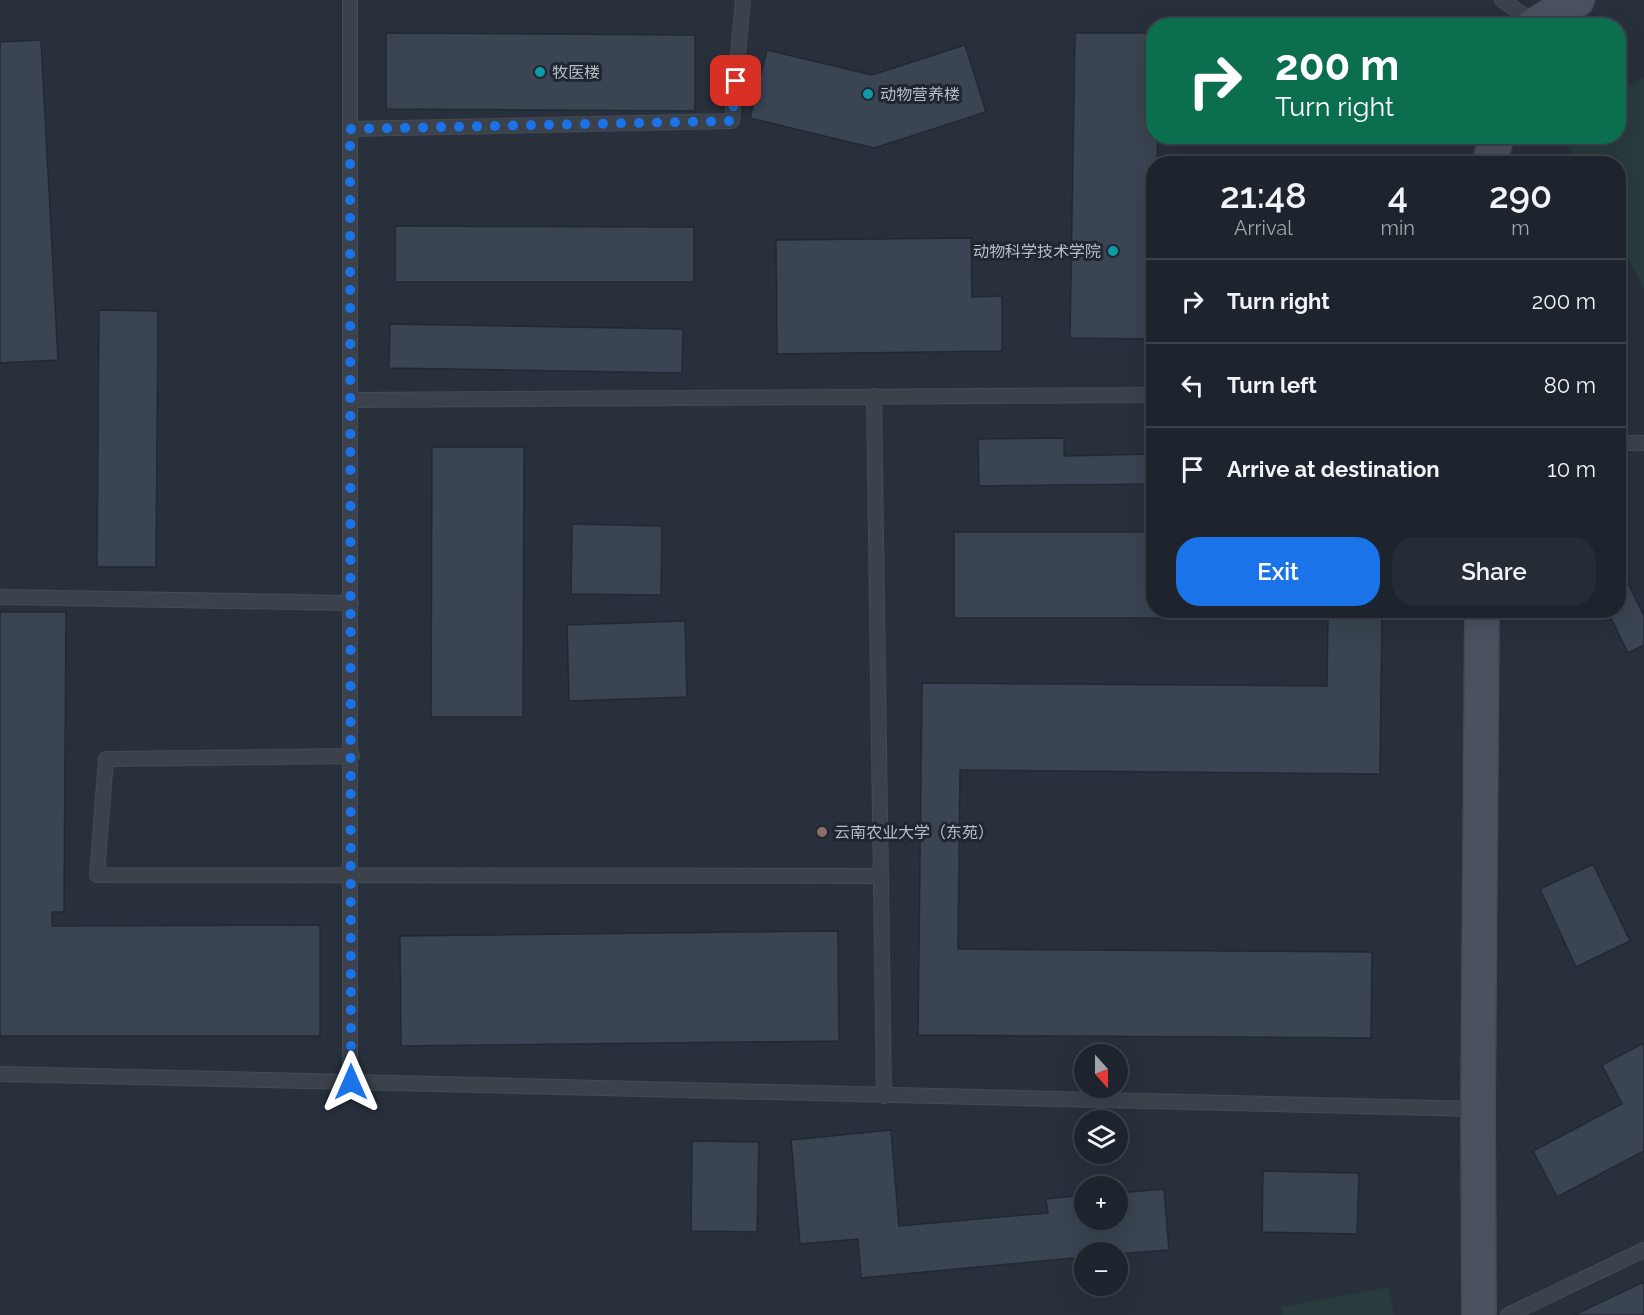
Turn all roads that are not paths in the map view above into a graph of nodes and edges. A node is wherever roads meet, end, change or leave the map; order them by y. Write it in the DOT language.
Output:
graph roads {
  1 [pos="350,0"];
  2 [pos="742,0"];
  3 [pos="1502,0"];
  4 [pos="1577,0"];
  5 [pos="1538,16"];
  6 [pos="350,129"];
  7 [pos="1146,395"];
  8 [pos="874,396"];
  9 [pos="350,400"];
  10 [pos="1626,443"];
  11 [pos="1644,443"];
  12 [pos="0,597"];
  13 [pos="351,603"];
  14 [pos="1482,618"];
  15 [pos="351,756"];
  16 [pos="352,876"];
  17 [pos="881,876"];
  18 [pos="0,1074"];
  19 [pos="351,1082"];
  20 [pos="884,1096"];
  21 [pos="1478,1109"];
  22 [pos="1644,1250"];
  23 [pos="1479,1315"];
  24 [pos="1508,1315"];
  1 -- 6 [label="lane"];
  2 -- 6 [label="lane"];
  3 -- 5 [label="lane"];
  4 -- 5 [label="street"];
  6 -- 9 [label="lane"];
  7 -- 8 [label="lane"];
  8 -- 9 [label="lane"];
  8 -- 17 [label="lane"];
  9 -- 13 [label="lane"];
  10 -- 11 [label="lane"];
  12 -- 13 [label="lane"];
  13 -- 15 [label="lane"];
  14 -- 21 [label="street"];
  15 -- 16 [label="lane"];
  15 -- 16 [label="lane"];
  16 -- 17 [label="lane"];
  16 -- 19 [label="lane"];
  17 -- 20 [label="lane"];
  18 -- 19 [label="lane"];
  19 -- 20 [label="lane"];
  20 -- 21 [label="lane"];
  21 -- 23 [label="street"];
  22 -- 24 [label="lane"];
}
